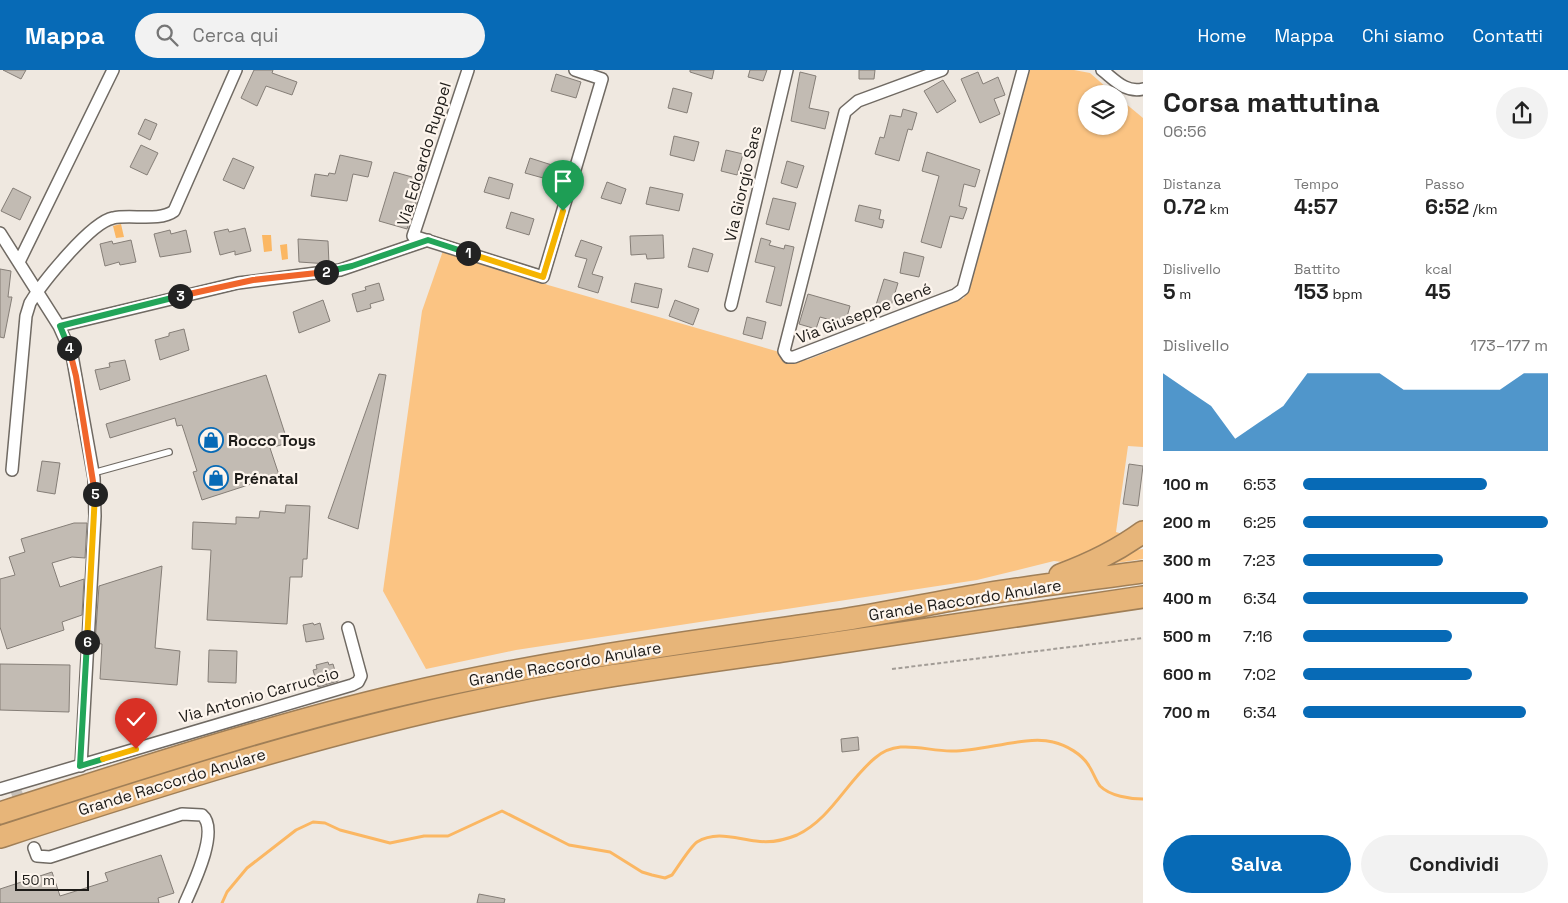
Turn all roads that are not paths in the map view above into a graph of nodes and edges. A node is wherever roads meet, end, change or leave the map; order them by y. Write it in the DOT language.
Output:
graph roads {
  1 [pos="113,70"];
  2 [pos="236,70"];
  3 [pos="468,70"];
  4 [pos="575,70"];
  5 [pos="787,70"];
  6 [pos="942,70"];
  7 [pos="1023,70"];
  8 [pos="1102,70"];
  9 [pos="1143,89"];
  10 [pos="0,233"];
  11 [pos="428,240"];
  12 [pos="20,262"];
  13 [pos="38,292"];
  14 [pos="731,305"];
  15 [pos="60,326"];
  16 [pos="168,452"];
  17 [pos="12,470"];
  18 [pos="93,473"];
  19 [pos="1134,541"];
  20 [pos="1143,572"];
  21 [pos="977,596"];
  22 [pos="1143,597"];
  23 [pos="348,628"];
  24 [pos="80,766"];
  25 [pos="0,789"];
  26 [pos="0,813"];
  27 [pos="0,837"];
  28 [pos="34,848"];
  29 [pos="185,903"];
  1 -- 12 [label="street"];
  2 -- 13 [label="street"];
  3 -- 11 [label="street, Via Edoardo Ruppel"];
  4 -- 11 [label="street, Via Edoardo Ruppel"];
  5 -- 14 [label="street, Via Giorgio Sars"];
  6 -- 7 [label="street, Via Giuseppe Gené"];
  8 -- 9 [label="street"];
  10 -- 12 [label="street"];
  11 -- 15 [label="street, Via Edoardo Ruppel"];
  12 -- 13 [label="street"];
  13 -- 15 [label="street"];
  13 -- 17 [label="street"];
  15 -- 18 [label="street"];
  16 -- 18 [label="lane"];
  18 -- 24 [label="street"];
  19 -- 21 [label="highway"];
  20 -- 21 [label="highway, Grande Raccordo Anulare"];
  21 -- 26 [label="highway, Grande Raccordo Anulare"];
  22 -- 27 [label="highway, Grande Raccordo Anulare"];
  23 -- 24 [label="street, Via Antonio Carruccio"];
  24 -- 25 [label="street, Via Antonio Carruccio"];
  28 -- 29 [label="street"];
}
